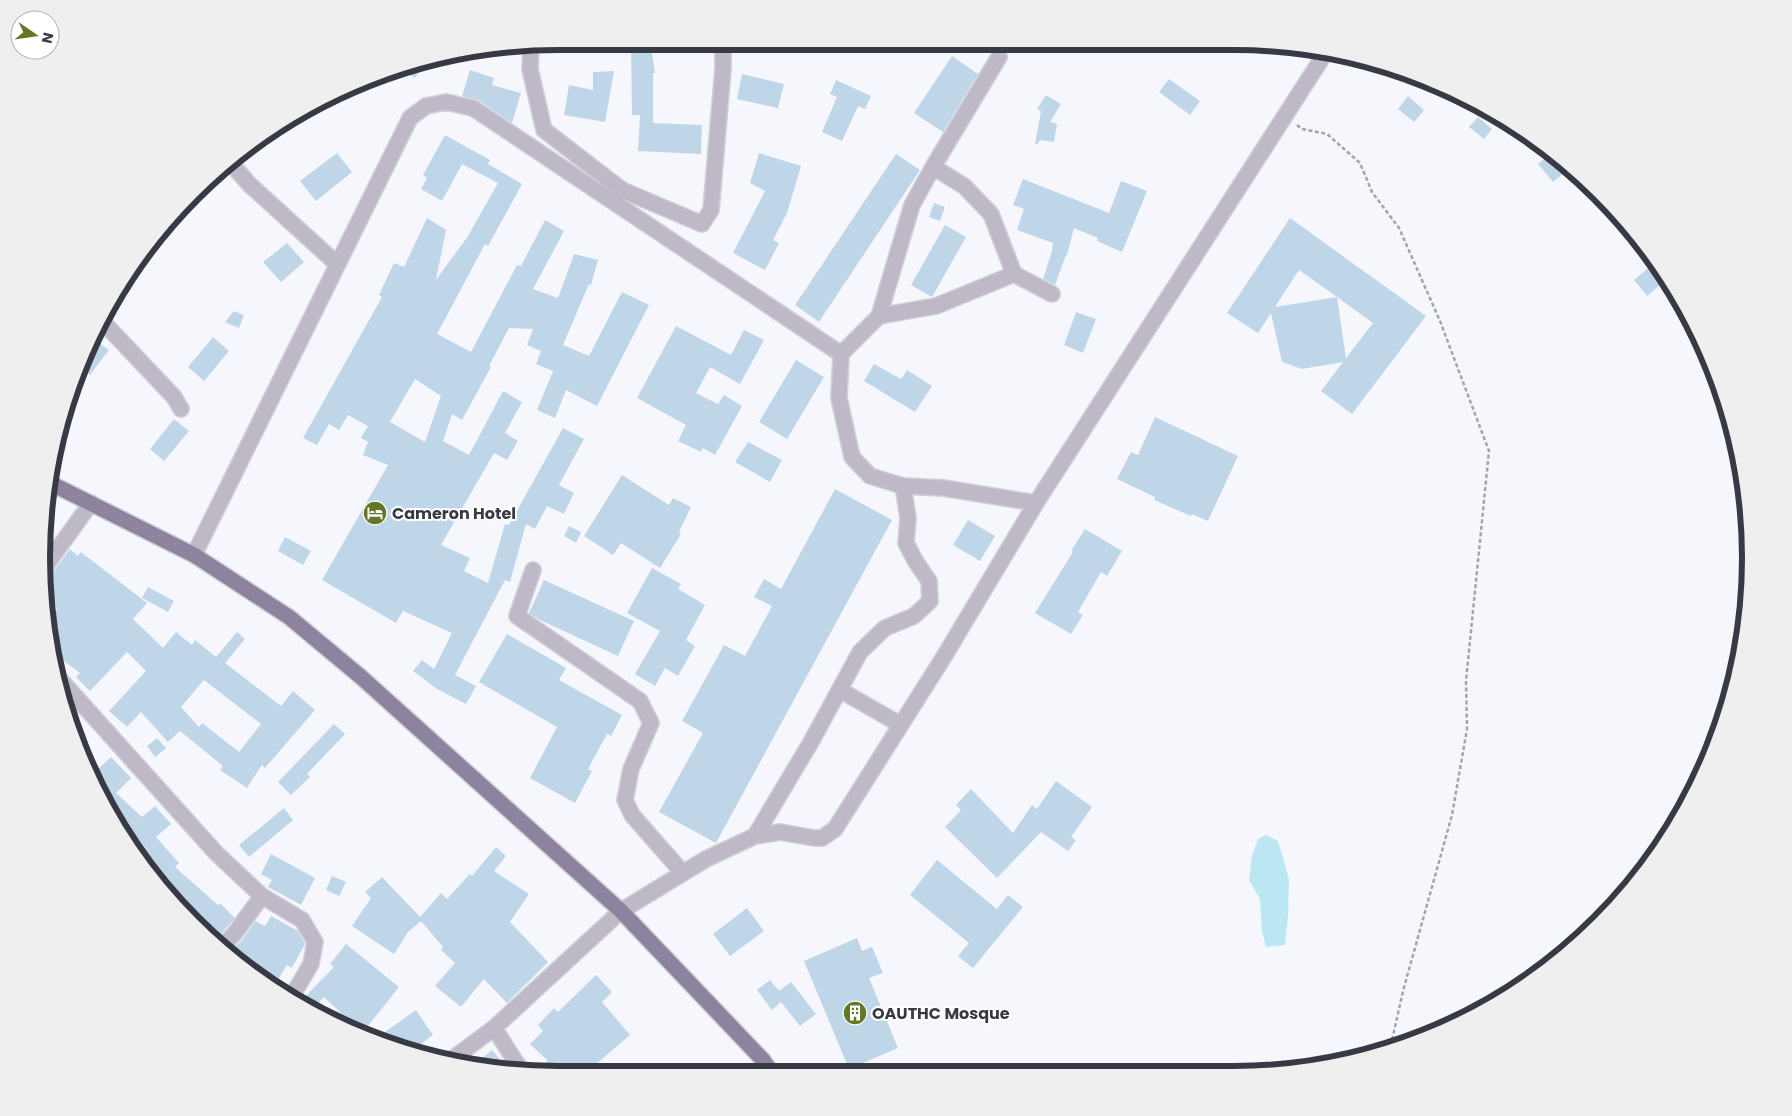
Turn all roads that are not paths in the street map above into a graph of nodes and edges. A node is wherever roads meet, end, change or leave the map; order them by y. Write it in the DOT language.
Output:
graph roads {
  1 [pos="723,50"];
  2 [pos="531,51"];
  3 [pos="999,56"];
  4 [pos="1322,58"];
  5 [pos="234,167"];
  6 [pos="933,167"];
  7 [pos="338,264"];
  8 [pos="1014,274"];
  9 [pos="1052,294"];
  10 [pos="880,316"];
  11 [pos="106,325"];
  12 [pos="841,354"];
  13 [pos="181,409"];
  14 [pos="55,486"];
  15 [pos="902,486"];
  16 [pos="91,503"];
  17 [pos="1036,503"];
  18 [pos="194,555"];
  19 [pos="50,560"];
  20 [pos="532,570"];
  21 [pos="66,687"];
  22 [pos="840,690"];
  23 [pos="902,725"];
  24 [pos="755,836"];
  25 [pos="683,873"];
  26 [pos="262,896"];
  27 [pos="622,911"];
  28 [pos="226,943"];
  29 [pos="294,992"];
  30 [pos="494,1028"];
  31 [pos="457,1056"];
  32 [pos="517,1064"];
  33 [pos="766,1066"];
  1 -- 2 [label="street"];
  3 -- 6 [label="street"];
  4 -- 17 [label="street"];
  5 -- 7 [label="street"];
  6 -- 8 [label="street"];
  6 -- 10 [label="street"];
  7 -- 12 [label="street"];
  7 -- 18 [label="street"];
  8 -- 9 [label="street"];
  8 -- 10 [label="street"];
  10 -- 12 [label="street"];
  11 -- 13 [label="street"];
  12 -- 15 [label="street"];
  14 -- 16 [label="main road"];
  15 -- 17 [label="street"];
  15 -- 22 [label="street"];
  16 -- 18 [label="main road"];
  16 -- 19 [label="street"];
  17 -- 23 [label="street"];
  18 -- 27 [label="main road"];
  20 -- 25 [label="street"];
  21 -- 26 [label="street"];
  22 -- 23 [label="street"];
  22 -- 24 [label="street"];
  23 -- 24 [label="street"];
  24 -- 25 [label="street"];
  25 -- 27 [label="street"];
  26 -- 28 [label="street"];
  26 -- 29 [label="street"];
  27 -- 30 [label="street"];
  27 -- 33 [label="main road"];
  30 -- 31 [label="street"];
  30 -- 32 [label="street"];
}
